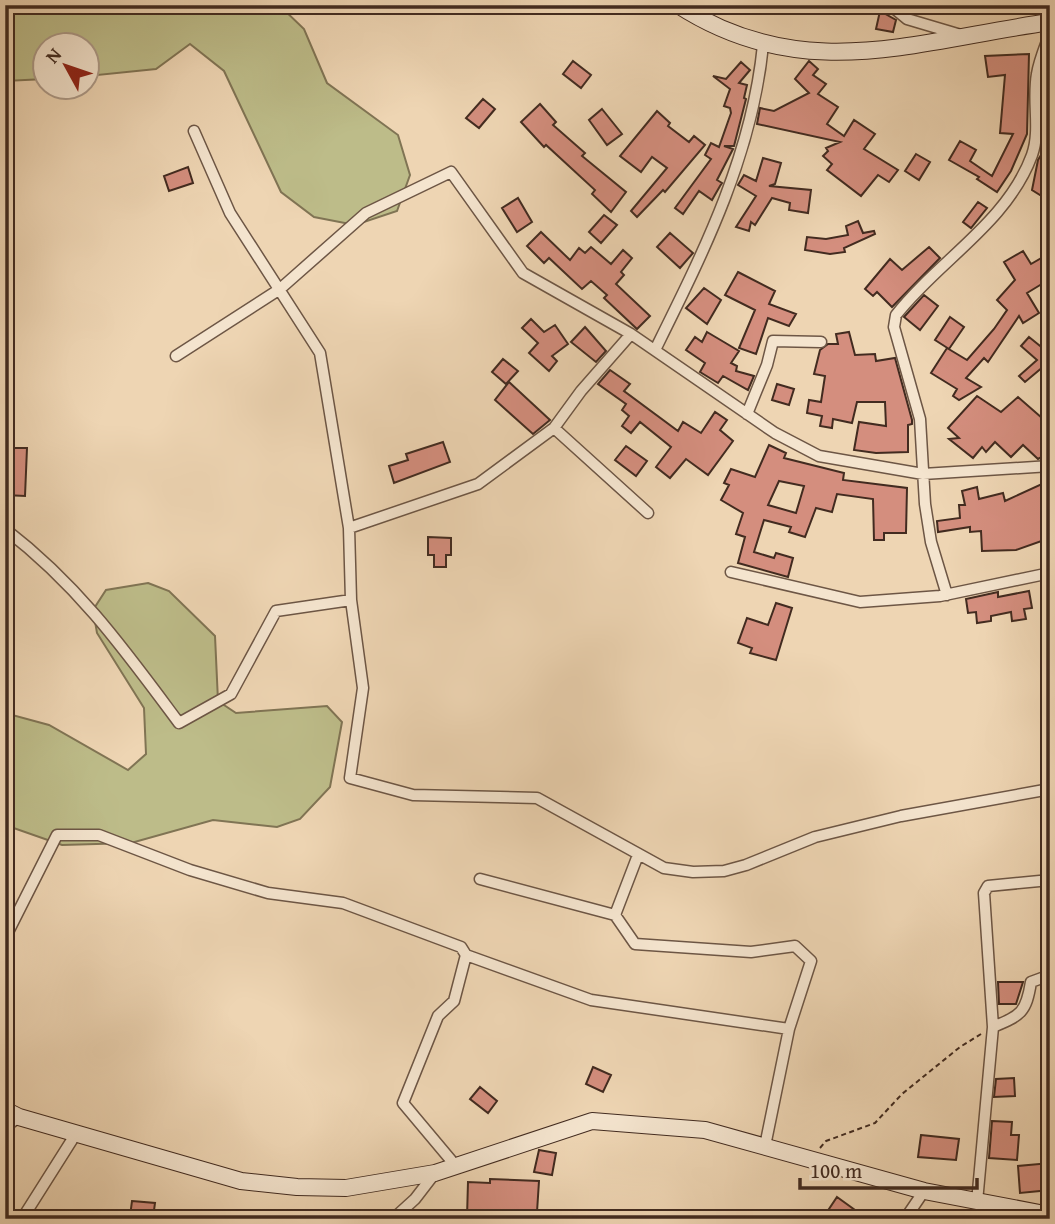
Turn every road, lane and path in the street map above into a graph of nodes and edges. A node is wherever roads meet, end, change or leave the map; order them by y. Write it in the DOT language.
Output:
graph roads {
  1 [pos="678,5"];
  2 [pos="891,5"];
  3 [pos="1050,22"];
  4 [pos="1050,33"];
  5 [pos="966,36"];
  6 [pos="763,45"];
  7 [pos="194,131"];
  8 [pos="280,289"];
  9 [pos="631,334"];
  10 [pos="821,342"];
  11 [pos="655,350"];
  12 [pos="176,356"];
  13 [pos="747,414"];
  14 [pos="554,428"];
  15 [pos="1050,466"];
  16 [pos="923,474"];
  17 [pos="648,513"];
  18 [pos="349,528"];
  19 [pos="5,529"];
  20 [pos="731,572"];
  21 [pos="1050,573"];
  22 [pos="947,595"];
  23 [pos="351,600"];
  24 [pos="1050,789"];
  25 [pos="638,855"];
  26 [pos="480,878"];
  27 [pos="1050,880"];
  28 [pos="615,915"];
  29 [pos="5,938"];
  30 [pos="466,955"];
  31 [pos="1050,975"];
  32 [pos="993,1027"];
  33 [pos="789,1029"];
  34 [pos="12,1113"];
  35 [pos="5,1127"];
  36 [pos="77,1132"];
  37 [pos="765,1146"];
  38 [pos="816,1159"];
  39 [pos="455,1165"];
  40 [pos="435,1173"];
  41 [pos="924,1191"];
  42 [pos="977,1202"];
  43 [pos="1050,1215"];
  44 [pos="22,1219"];
  45 [pos="393,1219"];
  46 [pos="905,1219"];
  1 -- 6 [label="street"];
  2 -- 5 [label="street"];
  3 -- 5 [label="street"];
  4 -- 16 [label="street"];
  5 -- 6 [label="street"];
  6 -- 11 [label="street"];
  7 -- 8 [label="street"];
  8 -- 9 [label="street"];
  8 -- 12 [label="street"];
  8 -- 18 [label="street"];
  9 -- 11 [label="street"];
  9 -- 14 [label="street"];
  10 -- 13 [label="street"];
  11 -- 13 [label="street"];
  13 -- 16 [label="street"];
  14 -- 17 [label="street"];
  14 -- 18 [label="street"];
  15 -- 16 [label="street"];
  16 -- 22 [label="street"];
  18 -- 23 [label="street"];
  19 -- 23 [label="street"];
  20 -- 22 [label="street"];
  21 -- 22 [label="street"];
  23 -- 25 [label="street"];
  24 -- 25 [label="street"];
  25 -- 28 [label="street"];
  26 -- 28 [label="street"];
  27 -- 32 [label="street"];
  28 -- 33 [label="street"];
  29 -- 30 [label="street"];
  30 -- 33 [label="street"];
  30 -- 39 [label="street"];
  31 -- 32 [label="street"];
  32 -- 38 [label="path"];
  32 -- 42 [label="street"];
  33 -- 37 [label="street"];
  34 -- 35 [label="street"];
  34 -- 36 [label="street"];
  36 -- 40 [label="street"];
  36 -- 44 [label="street"];
  37 -- 38 [label="street"];
  37 -- 39 [label="street"];
  38 -- 41 [label="street"];
  39 -- 40 [label="street"];
  40 -- 45 [label="street"];
  41 -- 42 [label="street"];
  41 -- 46 [label="street"];
  42 -- 43 [label="street"];
}
